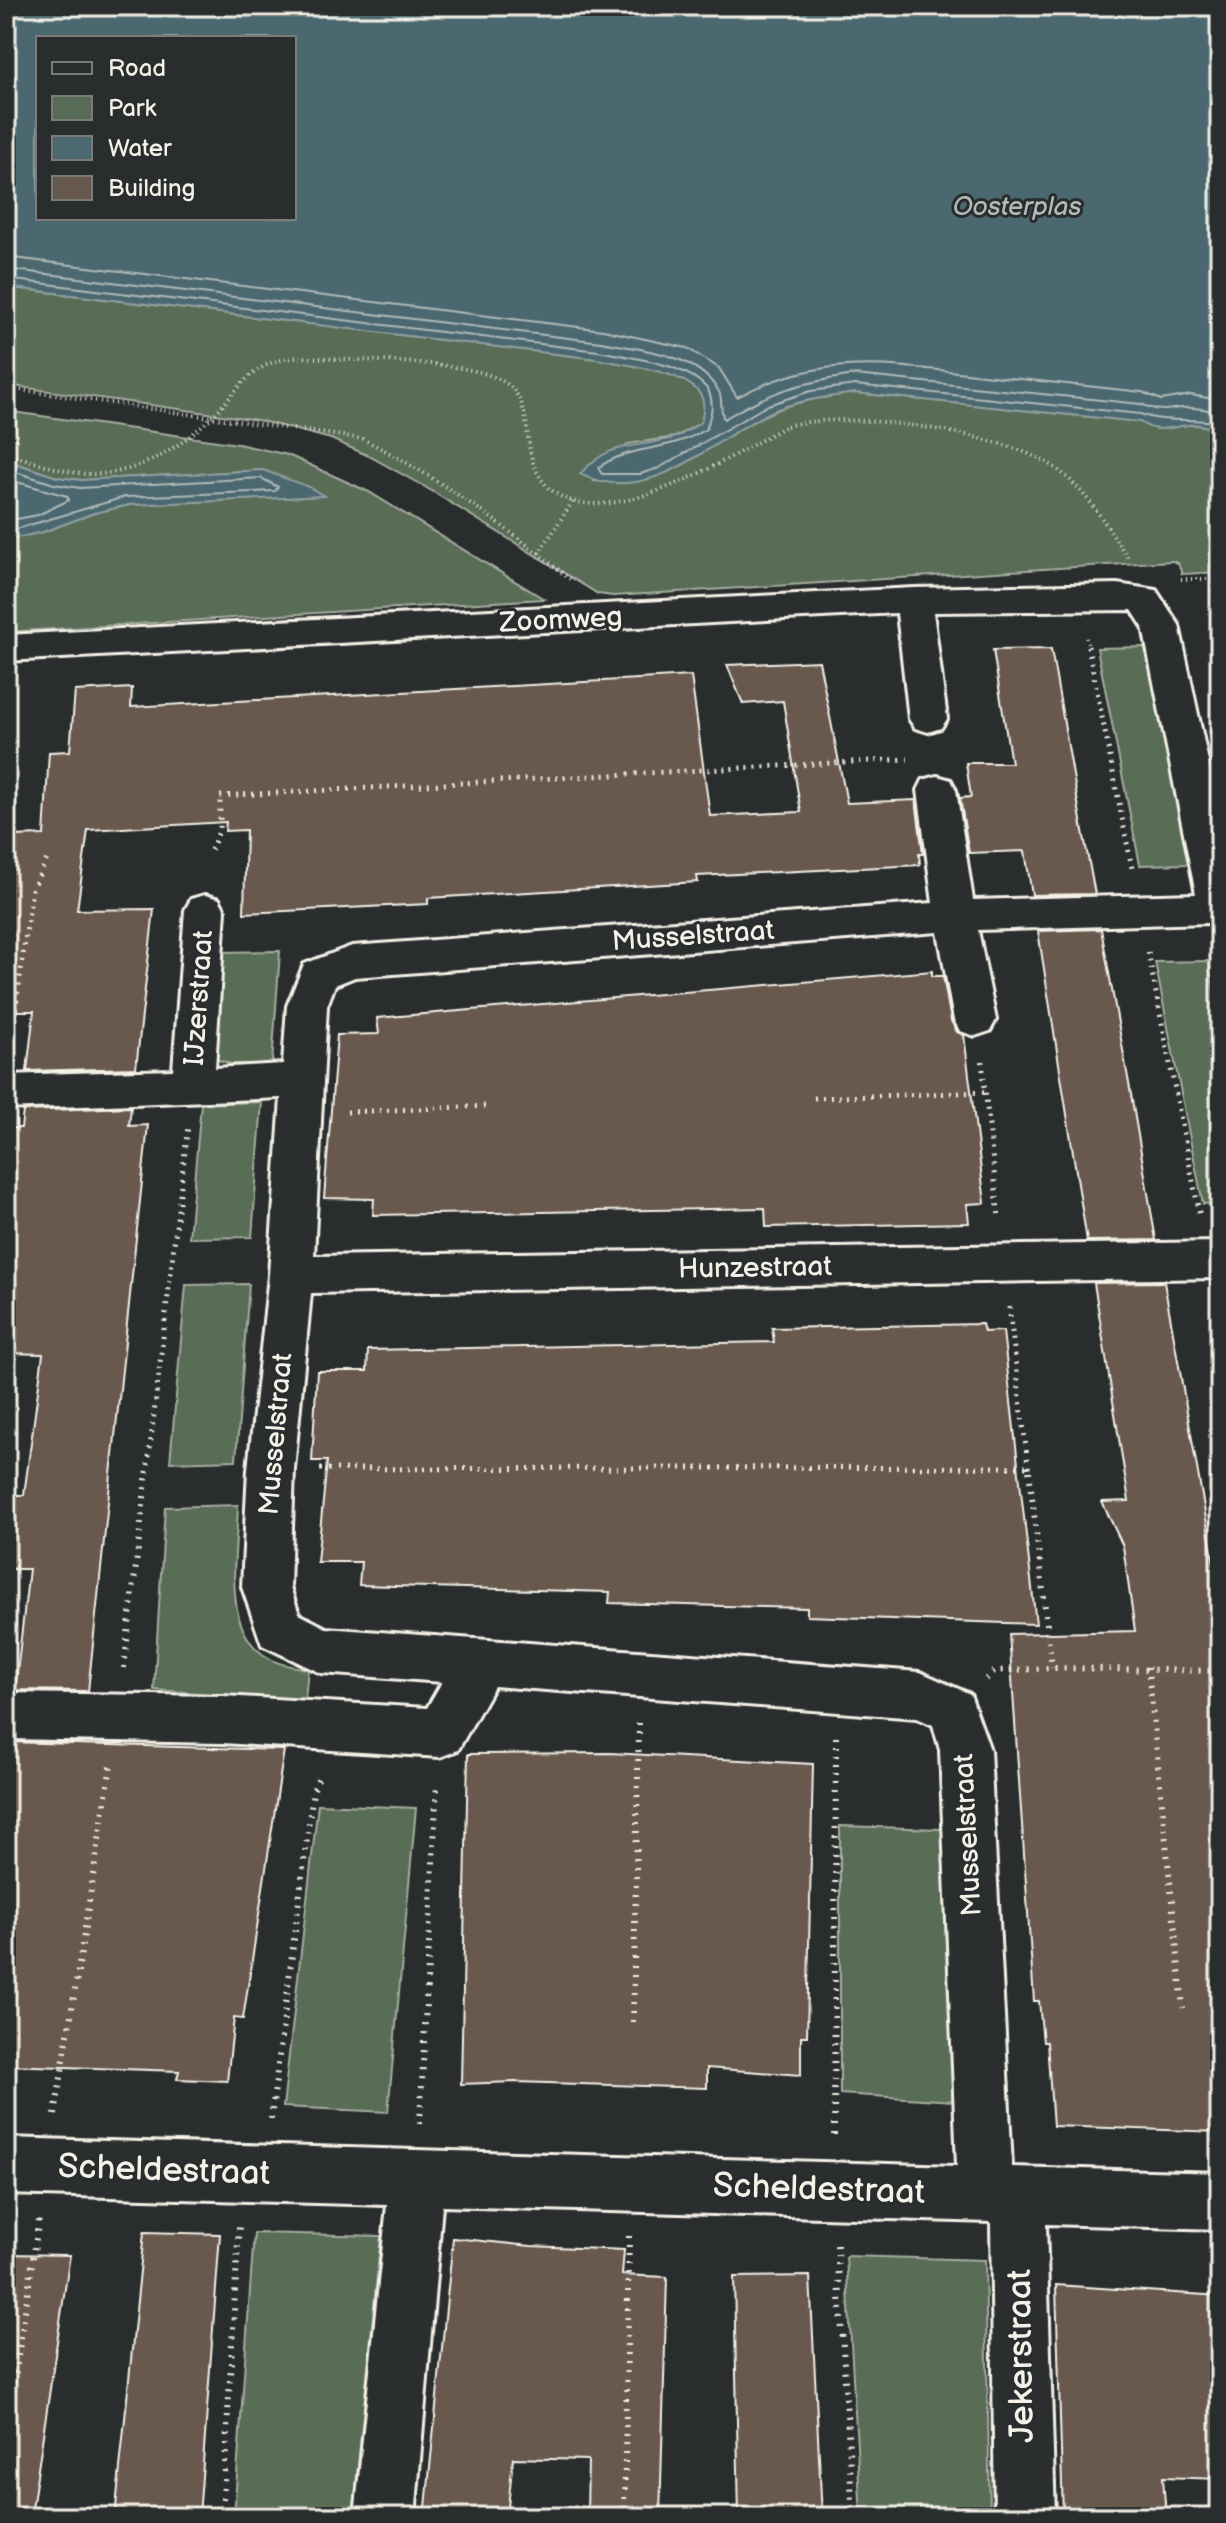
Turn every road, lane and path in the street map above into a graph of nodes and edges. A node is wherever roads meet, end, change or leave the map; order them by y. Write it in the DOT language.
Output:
graph roads {
  1 [pos="6,388"];
  2 [pos="213,416"];
  3 [pos="6,454"];
  4 [pos="573,501"];
  5 [pos="539,553"];
  6 [pos="1125,582"];
  7 [pos="1078,597"];
  8 [pos="914,600"];
  9 [pos="606,617"];
  10 [pos="6,648"];
  11 [pos="928,719"];
  12 [pos="927,774"];
  13 [pos="211,850"];
  14 [pos="48,857"];
  15 [pos="205,910"];
  16 [pos="1220,910"];
  17 [pos="1140,911"];
  18 [pos="955,916"];
  19 [pos="975,1020"];
  20 [pos="8,1072"];
  21 [pos="193,1086"];
  22 [pos="987,1092"];
  23 [pos="301,1097"];
  24 [pos="814,1098"];
  25 [pos="486,1106"];
  26 [pos="1214,1260"];
  27 [pos="1004,1264"];
  28 [pos="291,1275"];
  29 [pos="1220,1328"];
  30 [pos="1027,1467"];
  31 [pos="271,1469"];
  32 [pos="480,1663"];
  33 [pos="1148,1667"];
  34 [pos="1052,1668"];
  35 [pos="1220,1671"];
  36 [pos="640,1674"];
  37 [pos="836,1688"];
  38 [pos="953,1710"];
  39 [pos="6,1716"];
  40 [pos="118,1716"];
  41 [pos="343,1725"];
  42 [pos="440,1733"];
  43 [pos="1183,2008"];
  44 [pos="633,2022"];
  45 [pos="26,2166"];
  46 [pos="253,2172"];
  47 [pos="417,2177"];
  48 [pos="630,2183"];
  49 [pos="833,2189"];
  50 [pos="1002,2194"];
  51 [pos="1220,2201"];
  52 [pos="6,2436"];
  53 [pos="222,2517"];
  54 [pos="385,2517"];
  55 [pos="624,2517"];
  56 [pos="853,2517"];
  57 [pos="1025,2517"];
  1 -- 2 [label="path"];
  2 -- 3 [label="path"];
  2 -- 4 [label="path"];
  2 -- 5 [label="path"];
  4 -- 5 [label="path"];
  4 -- 6 [label="path"];
  5 -- 9 [label="path"];
  6 -- 7 [label="street, Zoomweg"];
  6 -- 16 [label="street"];
  7 -- 8 [label="street, Zoomweg"];
  7 -- 17 [label="path"];
  8 -- 9 [label="street, Zoomweg"];
  8 -- 11 [label="street"];
  9 -- 10 [label="street, Zoomweg"];
  12 -- 13 [label="path"];
  12 -- 18 [label="street"];
  14 -- 20 [label="path"];
  15 -- 21 [label="street, IJzerstraat"];
  16 -- 17 [label="street, Musselstraat"];
  17 -- 18 [label="street, Musselstraat"];
  17 -- 26 [label="path"];
  18 -- 19 [label="street"];
  18 -- 23 [label="street, Musselstraat"];
  19 -- 22 [label="path"];
  20 -- 21 [label="street, IJzerstraat"];
  21 -- 23 [label="street, IJzerstraat"];
  21 -- 40 [label="path"];
  22 -- 24 [label="path"];
  22 -- 27 [label="path"];
  23 -- 25 [label="path"];
  23 -- 28 [label="street, Musselstraat"];
  26 -- 27 [label="street, Hunzestraat"];
  26 -- 29 [label="path"];
  27 -- 28 [label="street, Hunzestraat"];
  27 -- 30 [label="path"];
  28 -- 31 [label="street, Musselstraat"];
  30 -- 31 [label="path"];
  30 -- 34 [label="path"];
  31 -- 32 [label="street, Musselstraat"];
  32 -- 36 [label="street, Musselstraat"];
  32 -- 42 [label="street"];
  33 -- 34 [label="path"];
  33 -- 35 [label="path"];
  33 -- 43 [label="path"];
  34 -- 38 [label="path"];
  36 -- 37 [label="street, Musselstraat"];
  36 -- 44 [label="path"];
  37 -- 38 [label="street, Musselstraat"];
  37 -- 49 [label="path"];
  38 -- 50 [label="street, Musselstraat"];
  39 -- 40 [label="street"];
  40 -- 41 [label="street"];
  40 -- 45 [label="path"];
  41 -- 42 [label="street"];
  41 -- 46 [label="path"];
  42 -- 47 [label="path"];
  45 -- 46 [label="street, Scheldestraat"];
  45 -- 52 [label="path"];
  46 -- 47 [label="street, Scheldestraat"];
  46 -- 53 [label="path"];
  47 -- 48 [label="street, Scheldestraat"];
  47 -- 54 [label="street"];
  48 -- 49 [label="street, Scheldestraat"];
  48 -- 55 [label="path"];
  49 -- 50 [label="street, Scheldestraat"];
  49 -- 56 [label="path"];
  50 -- 51 [label="street, Scheldestraat"];
  50 -- 57 [label="street, Jekerstraat"];
}
